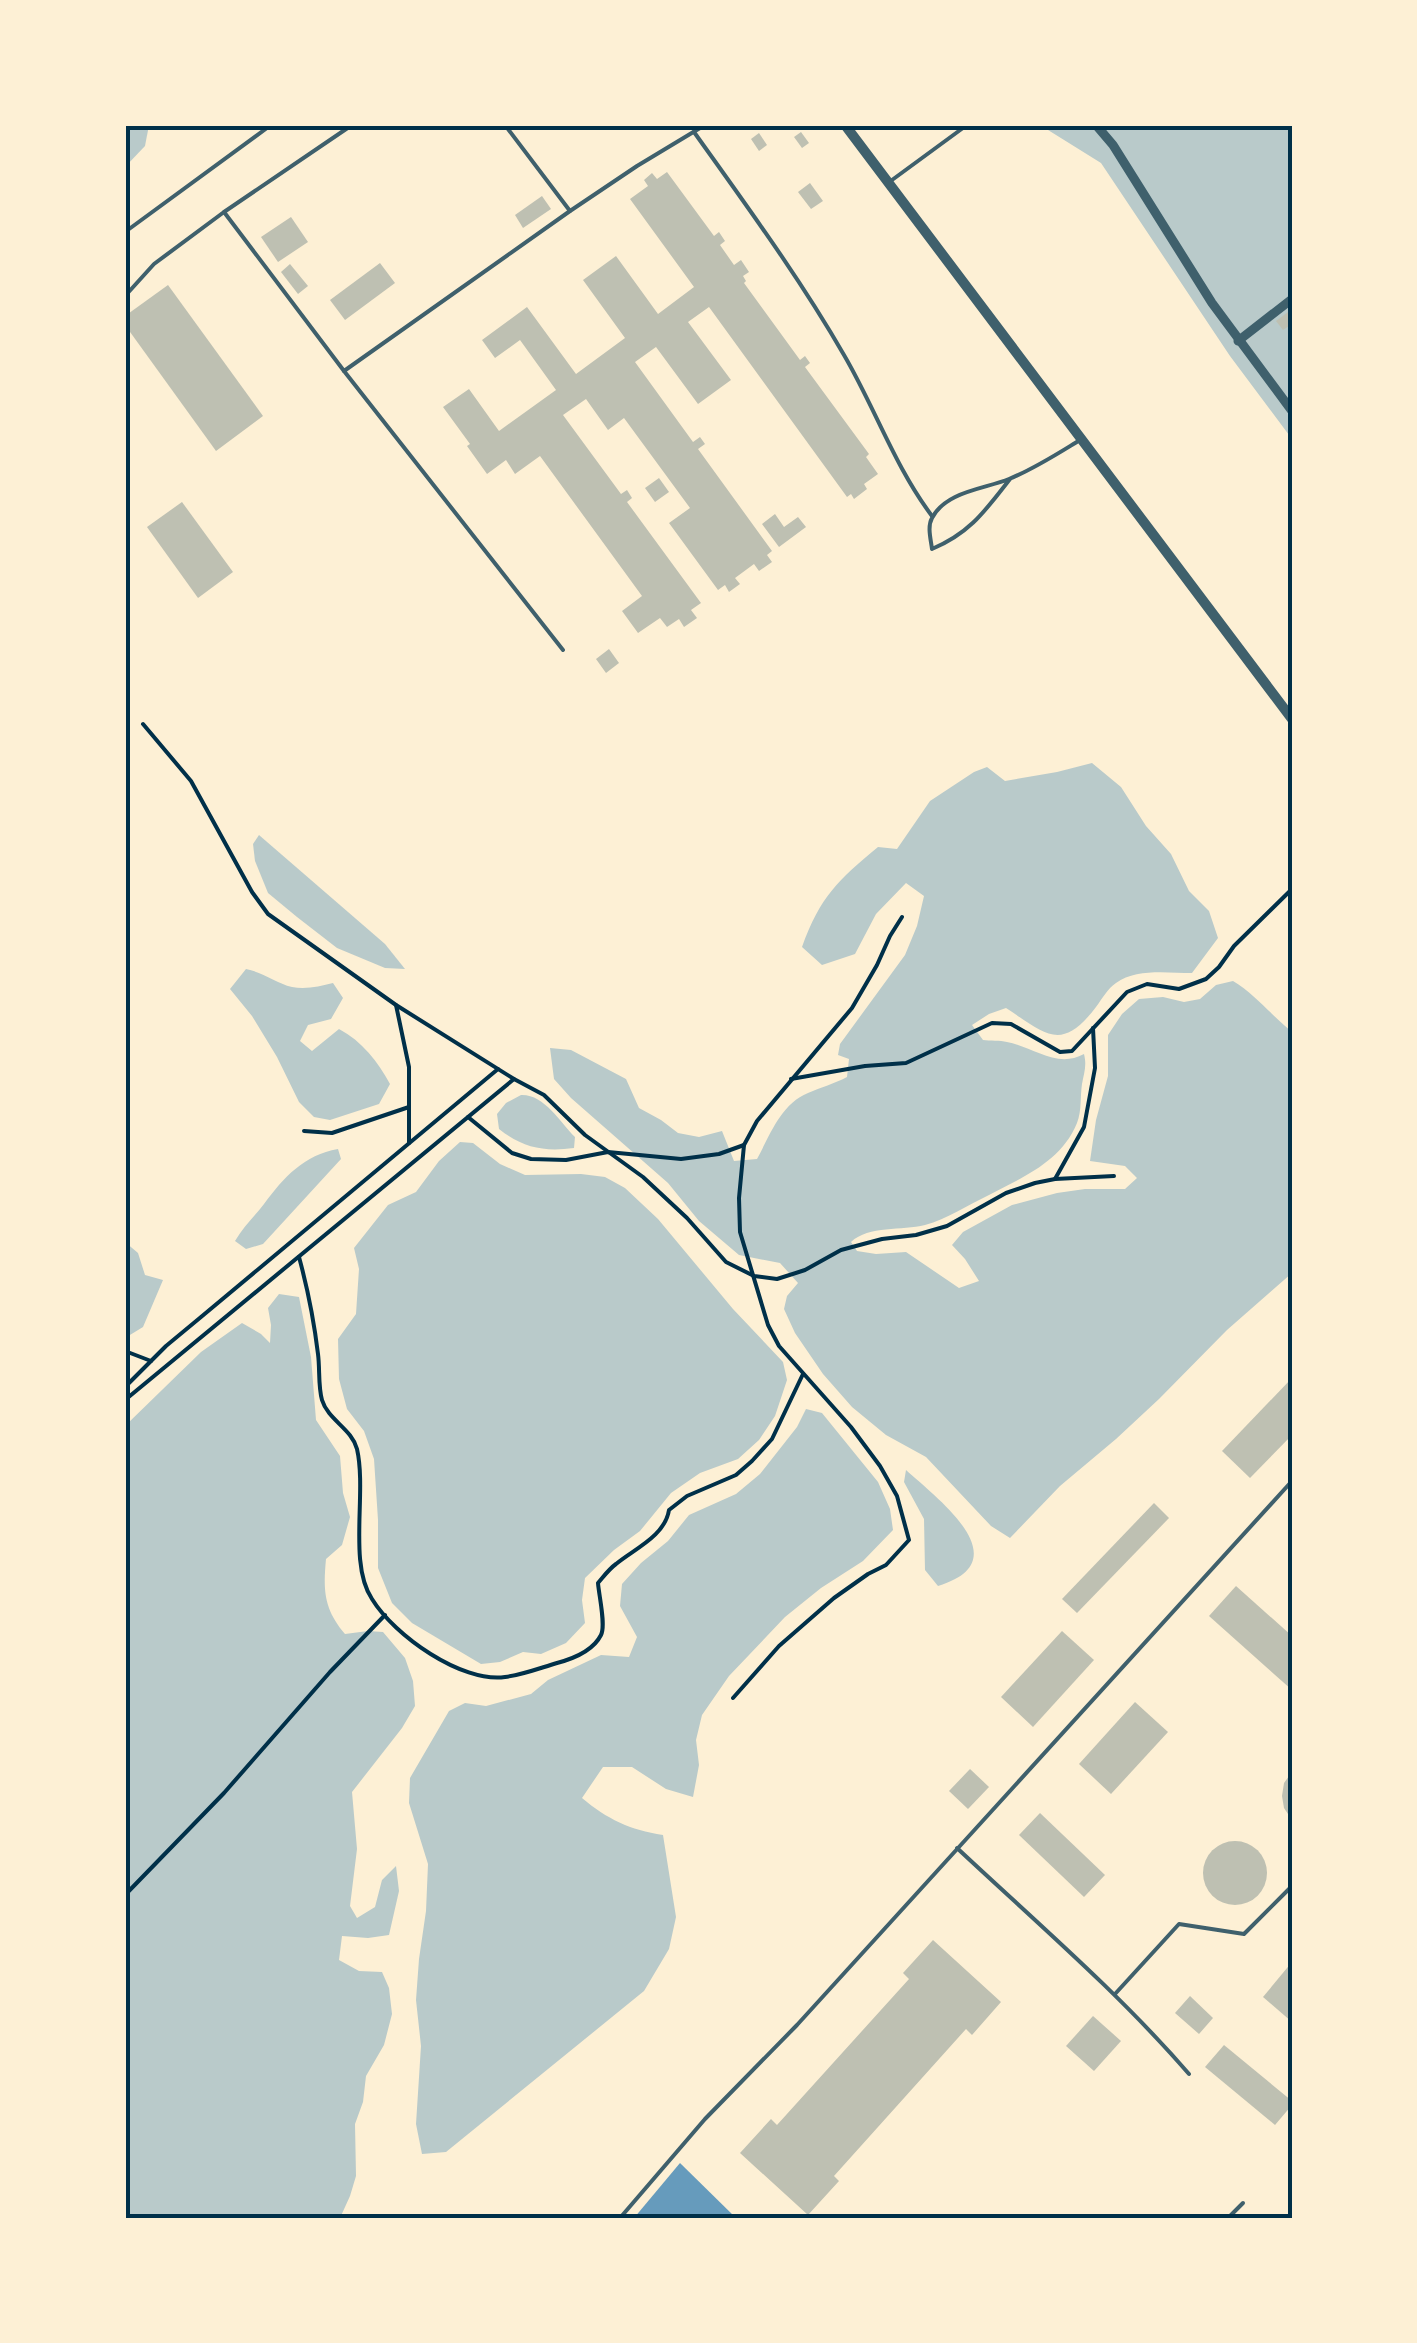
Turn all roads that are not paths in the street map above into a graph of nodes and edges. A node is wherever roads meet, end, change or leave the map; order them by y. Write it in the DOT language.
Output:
graph roads {
  1 [pos="271,125"];
  2 [pos="352,125"];
  3 [pos="506,125"];
  4 [pos="705,125"];
  5 [pos="845,125"];
  6 [pos="966,125"];
  7 [pos="1096,125"];
  8 [pos="694,132"];
  9 [pos="888,183"];
  10 [pos="570,210"];
  11 [pos="224,212"];
  12 [pos="125,232"];
  13 [pos="125,296"];
  14 [pos="1292,300"];
  15 [pos="1238,340"];
  16 [pos="344,371"];
  17 [pos="1292,411"];
  18 [pos="1080,440"];
  19 [pos="1010,479"];
  20 [pos="125,506"];
  21 [pos="932,516"];
  22 [pos="128,532"];
  23 [pos="562,650"];
  24 [pos="1292,719"];
  25 [pos="1292,1481"];
  26 [pos="957,1848"];
  27 [pos="1292,1886"];
  28 [pos="1115,1994"];
  29 [pos="1189,2074"];
  30 [pos="1243,2202"];
  31 [pos="620,2218"];
  32 [pos="1228,2218"];
  1 -- 12 [label="lane"];
  2 -- 11 [label="lane"];
  3 -- 10 [label="lane"];
  4 -- 8 [label="lane"];
  5 -- 9 [label="street"];
  6 -- 9 [label="lane"];
  7 -- 15 [label="street"];
  8 -- 10 [label="lane"];
  8 -- 21 [label="lane"];
  9 -- 18 [label="street"];
  10 -- 16 [label="lane"];
  11 -- 13 [label="lane"];
  11 -- 16 [label="lane"];
  14 -- 15 [label="street"];
  15 -- 17 [label="street"];
  16 -- 23 [label="lane"];
  18 -- 19 [label="lane"];
  18 -- 24 [label="street"];
  19 -- 21 [label="lane"];
  19 -- 21 [label="lane"];
  20 -- 22 [label="lane"];
  25 -- 26 [label="lane"];
  26 -- 28 [label="lane"];
  26 -- 31 [label="lane"];
  27 -- 28 [label="lane"];
  28 -- 29 [label="lane"];
  30 -- 32 [label="lane"];
}
